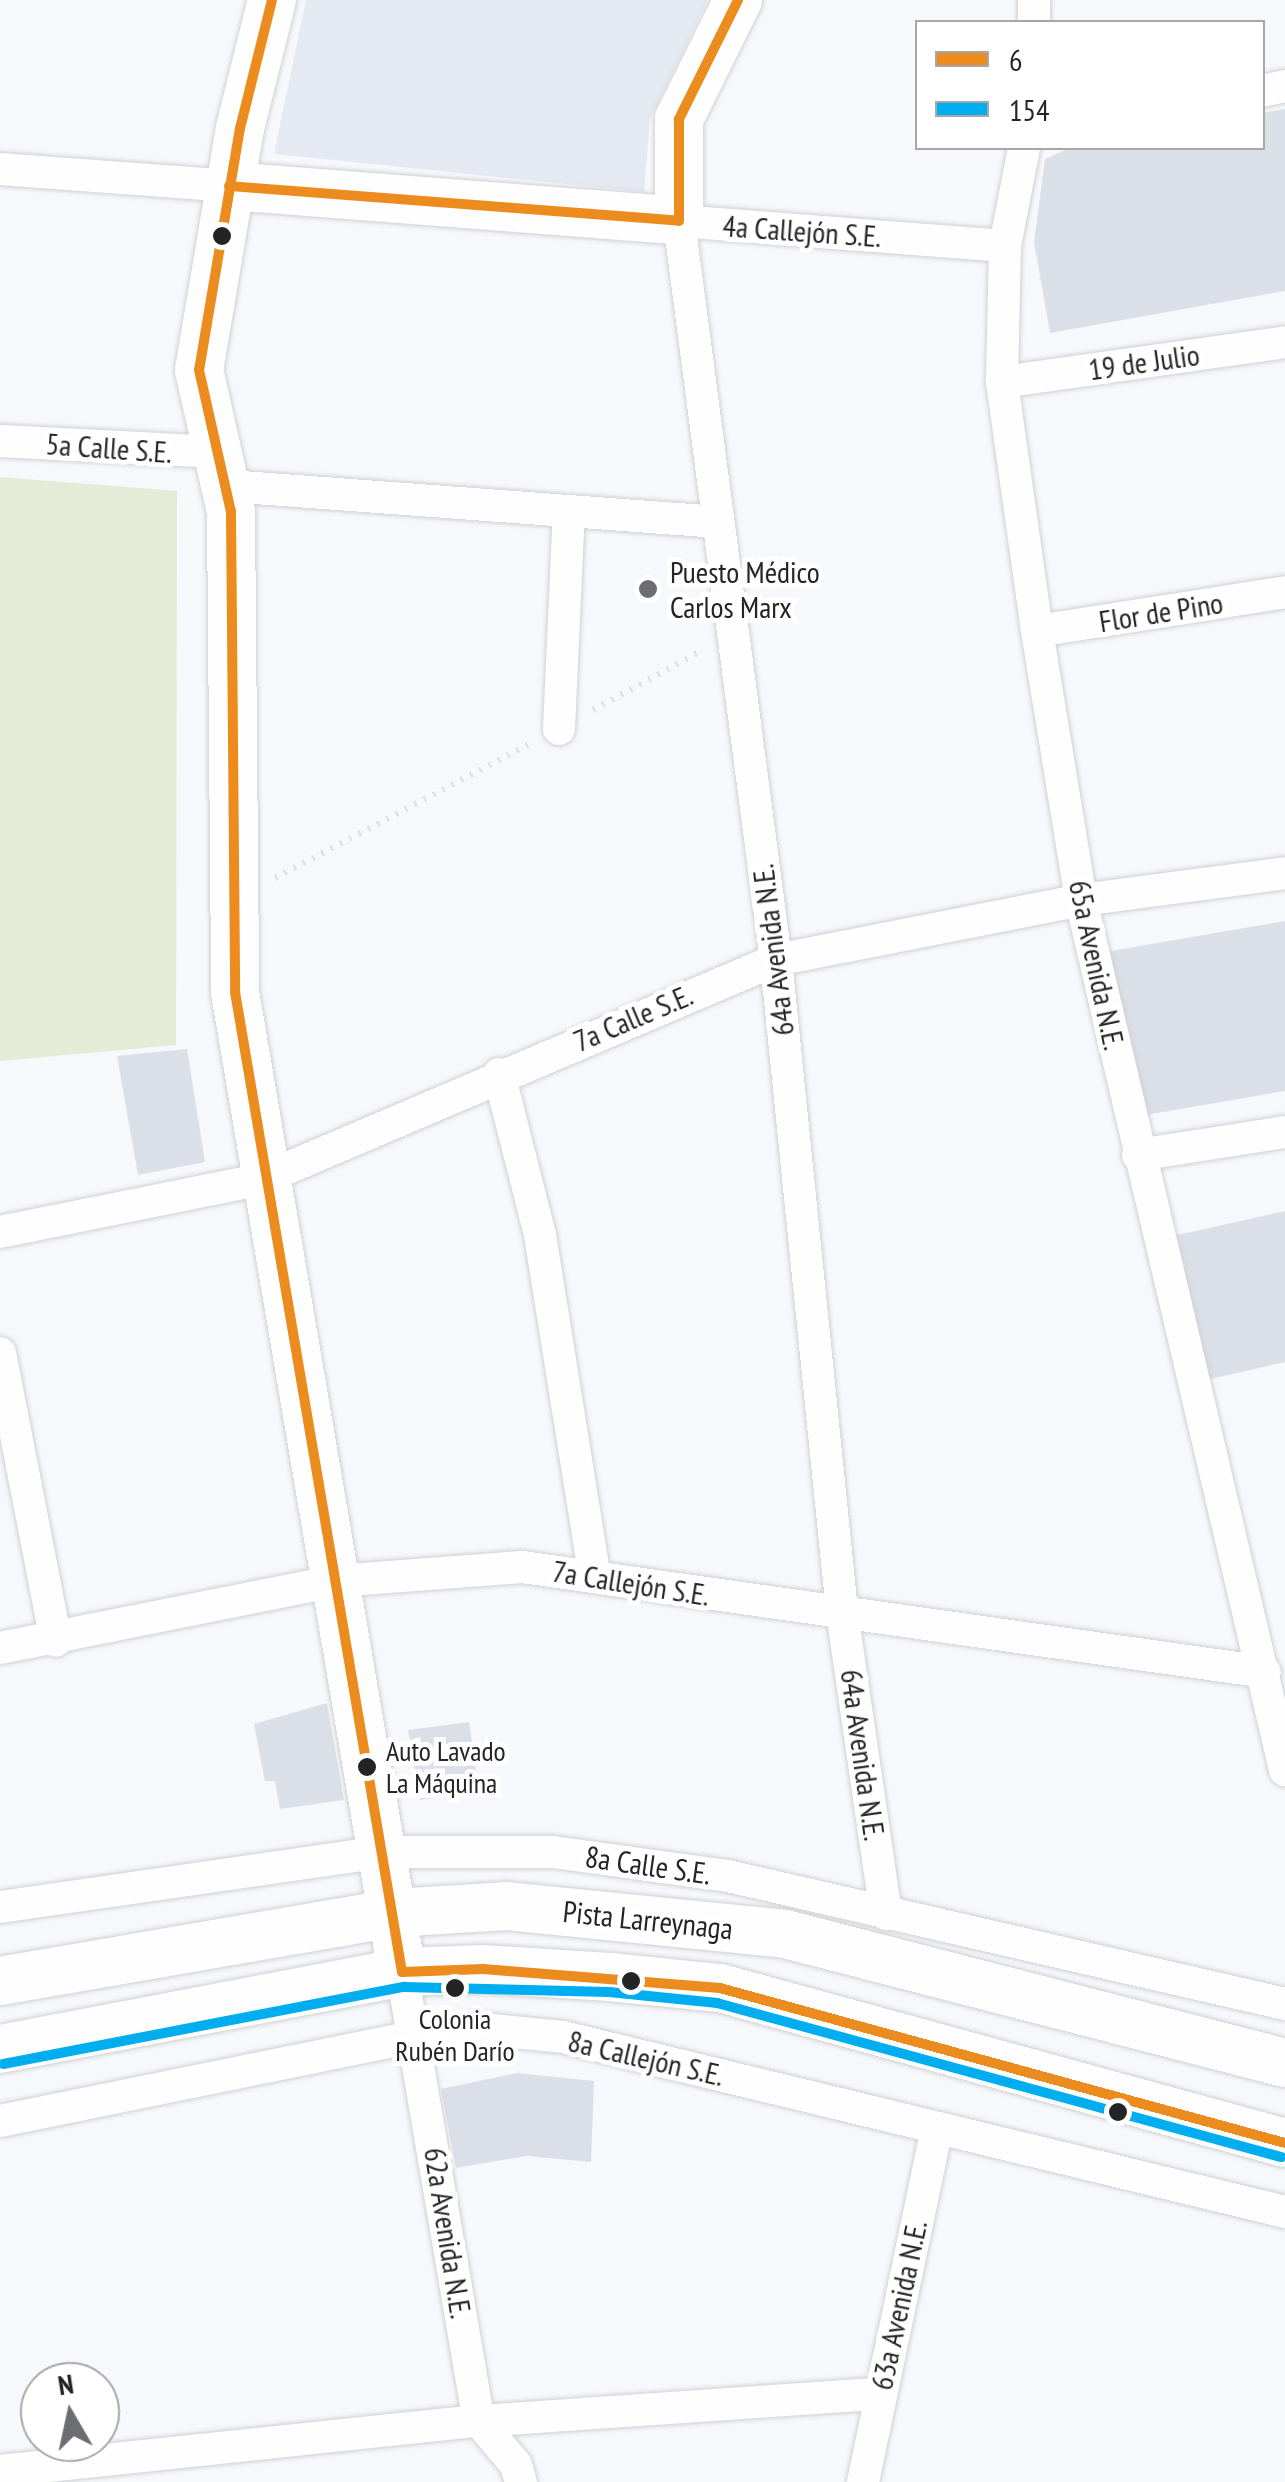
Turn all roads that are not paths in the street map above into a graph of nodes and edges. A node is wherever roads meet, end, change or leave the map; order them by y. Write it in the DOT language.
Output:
graph roads {
  1 [pos="272,0"];
  2 [pos="738,0"];
  3 [pos="1024,150"];
  4 [pos="0,168"];
  5 [pos="229,186"];
  6 [pos="679,221"];
  7 [pos="1006,246"];
  8 [pos="1285,342"];
  9 [pos="1002,382"];
  10 [pos="0,442"];
  11 [pos="223,469"];
  12 [pos="569,512"];
  13 [pos="718,522"];
  14 [pos="1285,592"];
  15 [pos="1038,631"];
  16 [pos="559,729"];
  17 [pos="1285,872"];
  18 [pos="1081,900"];
  19 [pos="776,960"];
  20 [pos="499,1074"];
  21 [pos="1285,1132"];
  22 [pos="1138,1156"];
  23 [pos="262,1179"];
  24 [pos="0,1232"];
  25 [pos="0,1353"];
  26 [pos="594,1574"];
  27 [pos="335,1581"];
  28 [pos="842,1611"];
  29 [pos="56,1641"];
  30 [pos="0,1648"];
  31 [pos="1265,1672"];
  32 [pos="1285,1770"];
  33 [pos="383,1852"];
  34 [pos="0,1907"];
  35 [pos="392,1913"];
  36 [pos="886,1914"];
  37 [pos="402,1972"];
  38 [pos="0,1981"];
  39 [pos="1285,2004"];
  40 [pos="416,2036"];
  41 [pos="0,2049"];
  42 [pos="1285,2063"];
  43 [pos="0,2121"];
  44 [pos="937,2128"];
  45 [pos="1285,2144"];
  46 [pos="1285,2212"];
  47 [pos="880,2394"];
  48 [pos="479,2421"];
  49 [pos="0,2471"];
  50 [pos="520,2482"];
  51 [pos="863,2482"];
  1 -- 5 [label="street"];
  2 -- 6 [label="street, 64a Avenida N.E."];
  3 -- 7 [label="street, 65a Avenida N.E."];
  4 -- 5 [label="street, 4a Callejón S.E."];
  5 -- 6 [label="street, 4a Callejón S.E."];
  5 -- 11 [label="street"];
  6 -- 7 [label="street, 4a Callejón S.E."];
  6 -- 13 [label="street, 64a Avenida N.E."];
  7 -- 9 [label="street, 65a Avenida N.E."];
  8 -- 9 [label="street, 19 de Julio"];
  9 -- 15 [label="street, 65a Avenida N.E."];
  10 -- 11 [label="street, 5a Calle S.E."];
  11 -- 12 [label="street, 5a Calle S.E."];
  11 -- 23 [label="street"];
  12 -- 13 [label="street, 5a Calle S.E."];
  12 -- 16 [label="street"];
  13 -- 19 [label="street, 64a Avenida N.E."];
  14 -- 15 [label="street, Flor de Pino"];
  15 -- 18 [label="street, 65a Avenida N.E."];
  17 -- 18 [label="street, 7a Calle S.E."];
  18 -- 19 [label="street, 7a Calle S.E."];
  18 -- 22 [label="street, 65a Avenida N.E."];
  19 -- 20 [label="street, 7a Calle S.E."];
  19 -- 28 [label="street, 64a Avenida N.E."];
  20 -- 23 [label="street, 7a Calle S.E."];
  20 -- 26 [label="street"];
  21 -- 22 [label="street"];
  22 -- 31 [label="street, 65a Avenida N.E."];
  23 -- 24 [label="street, 7a Calle S.E."];
  23 -- 27 [label="street"];
  25 -- 29 [label="street"];
  26 -- 27 [label="street, 7a Callejón S.E."];
  26 -- 28 [label="street, 7a Callejón S.E."];
  27 -- 29 [label="street, 7a Callejón S.E."];
  27 -- 33 [label="street"];
  28 -- 31 [label="street, 7a Callejón S.E."];
  28 -- 36 [label="street, 64a Avenida N.E."];
  29 -- 30 [label="street, 7a Callejón S.E."];
  31 -- 32 [label="street, 65a Avenida N.E."];
  33 -- 34 [label="street, 8a Calle S.E."];
  33 -- 35 [label="street"];
  33 -- 36 [label="street, 8a Calle S.E."];
  35 -- 37 [label="street"];
  35 -- 38 [label="street, Pista Larreynaga"];
  35 -- 42 [label="street, Pista Larreynaga"];
  36 -- 39 [label="street, 8a Calle S.E."];
  37 -- 40 [label="street, 62a Avenida N.E."];
  37 -- 41 [label="street, Pista Larreynaga"];
  37 -- 45 [label="street, Pista Larreynaga"];
  40 -- 43 [label="street, 8a Callejón S.E."];
  40 -- 44 [label="street, 8a Callejón S.E."];
  40 -- 48 [label="street, 62a Avenida N.E."];
  44 -- 46 [label="street, 8a Callejón S.E."];
  44 -- 47 [label="street, 63a Avenida N.E."];
  47 -- 48 [label="street"];
  47 -- 51 [label="street, 63a Avenida N.E."];
  48 -- 49 [label="street"];
  48 -- 50 [label="street"];
}
